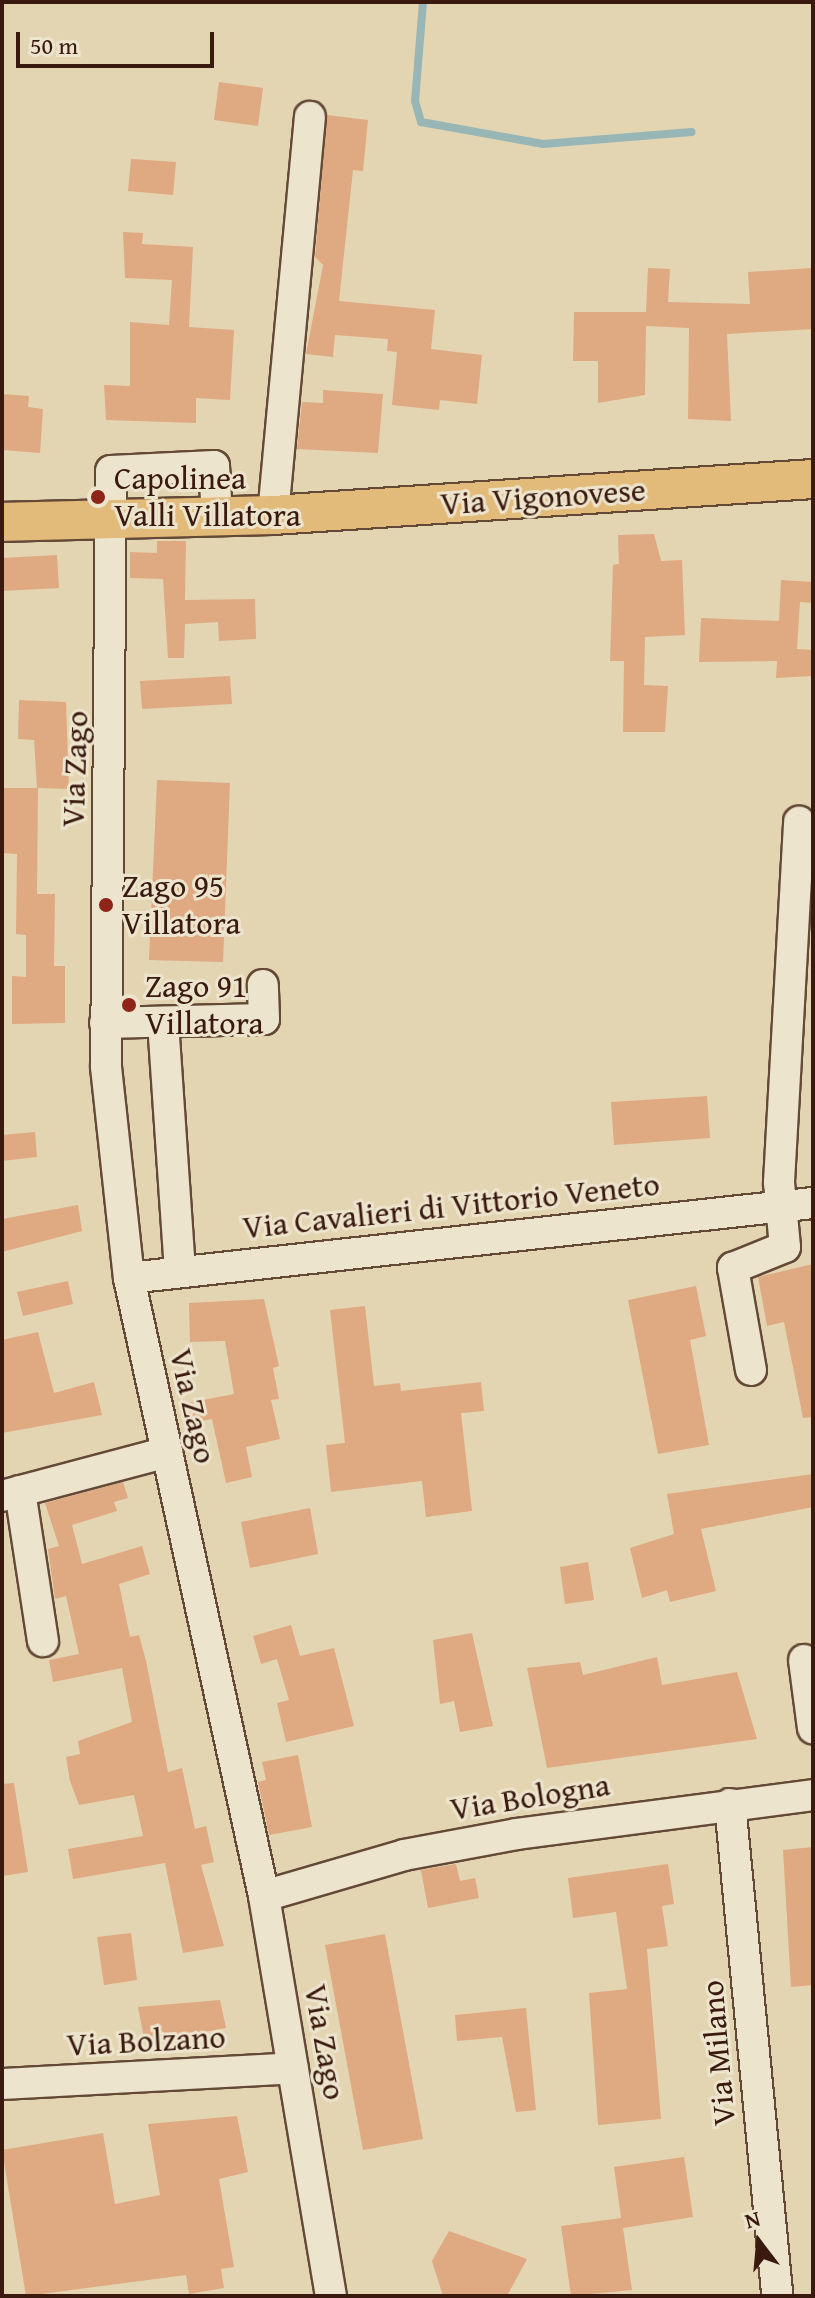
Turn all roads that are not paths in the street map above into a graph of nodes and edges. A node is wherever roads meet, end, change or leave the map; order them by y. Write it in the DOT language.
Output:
graph roads {
  1 [pos="310,117"];
  2 [pos="813,479"];
  3 [pos="273,515"];
  4 [pos="110,519"];
  5 [pos="2,522"];
  6 [pos="799,822"];
  7 [pos="263,985"];
  8 [pos="163,1022"];
  9 [pos="105,1023"];
  10 [pos="813,1203"];
  11 [pos="781,1206"];
  12 [pos="180,1271"];
  13 [pos="129,1278"];
  14 [pos="751,1370"];
  15 [pos="167,1452"];
  16 [pos="11,1493"];
  17 [pos="43,1641"];
  18 [pos="804,1660"];
  19 [pos="813,1728"];
  20 [pos="813,1795"];
  21 [pos="730,1804"];
  22 [pos="264,1896"];
  23 [pos="293,2068"];
  24 [pos="2,2084"];
  25 [pos="331,2296"];
  26 [pos="777,2296"];
  1 -- 3 [label="street"];
  2 -- 3 [label="main road, Via Vigonovese"];
  3 -- 4 [label="main road, Via Vigonovese"];
  4 -- 5 [label="main road, Via Vigonovese"];
  4 -- 9 [label="street, Via Zago"];
  6 -- 11 [label="street"];
  7 -- 8 [label="street"];
  8 -- 9 [label="street"];
  8 -- 12 [label="street"];
  9 -- 13 [label="street, Via Zago"];
  10 -- 11 [label="street, Via Cavalieri di Vittorio Veneto"];
  11 -- 12 [label="street, Via Cavalieri di Vittorio Veneto"];
  11 -- 14 [label="street"];
  12 -- 13 [label="street, Via Cavalieri di Vittorio Veneto"];
  13 -- 15 [label="street, Via Zago"];
  15 -- 16 [label="street"];
  15 -- 22 [label="street, Via Zago"];
  16 -- 17 [label="street"];
  18 -- 19 [label="street"];
  20 -- 21 [label="street, Via Bologna"];
  21 -- 22 [label="street, Via Bologna"];
  21 -- 26 [label="street, Via Milano"];
  22 -- 23 [label="street, Via Zago"];
  23 -- 24 [label="street, Via Bolzano"];
  23 -- 25 [label="street, Via Zago"];
}
